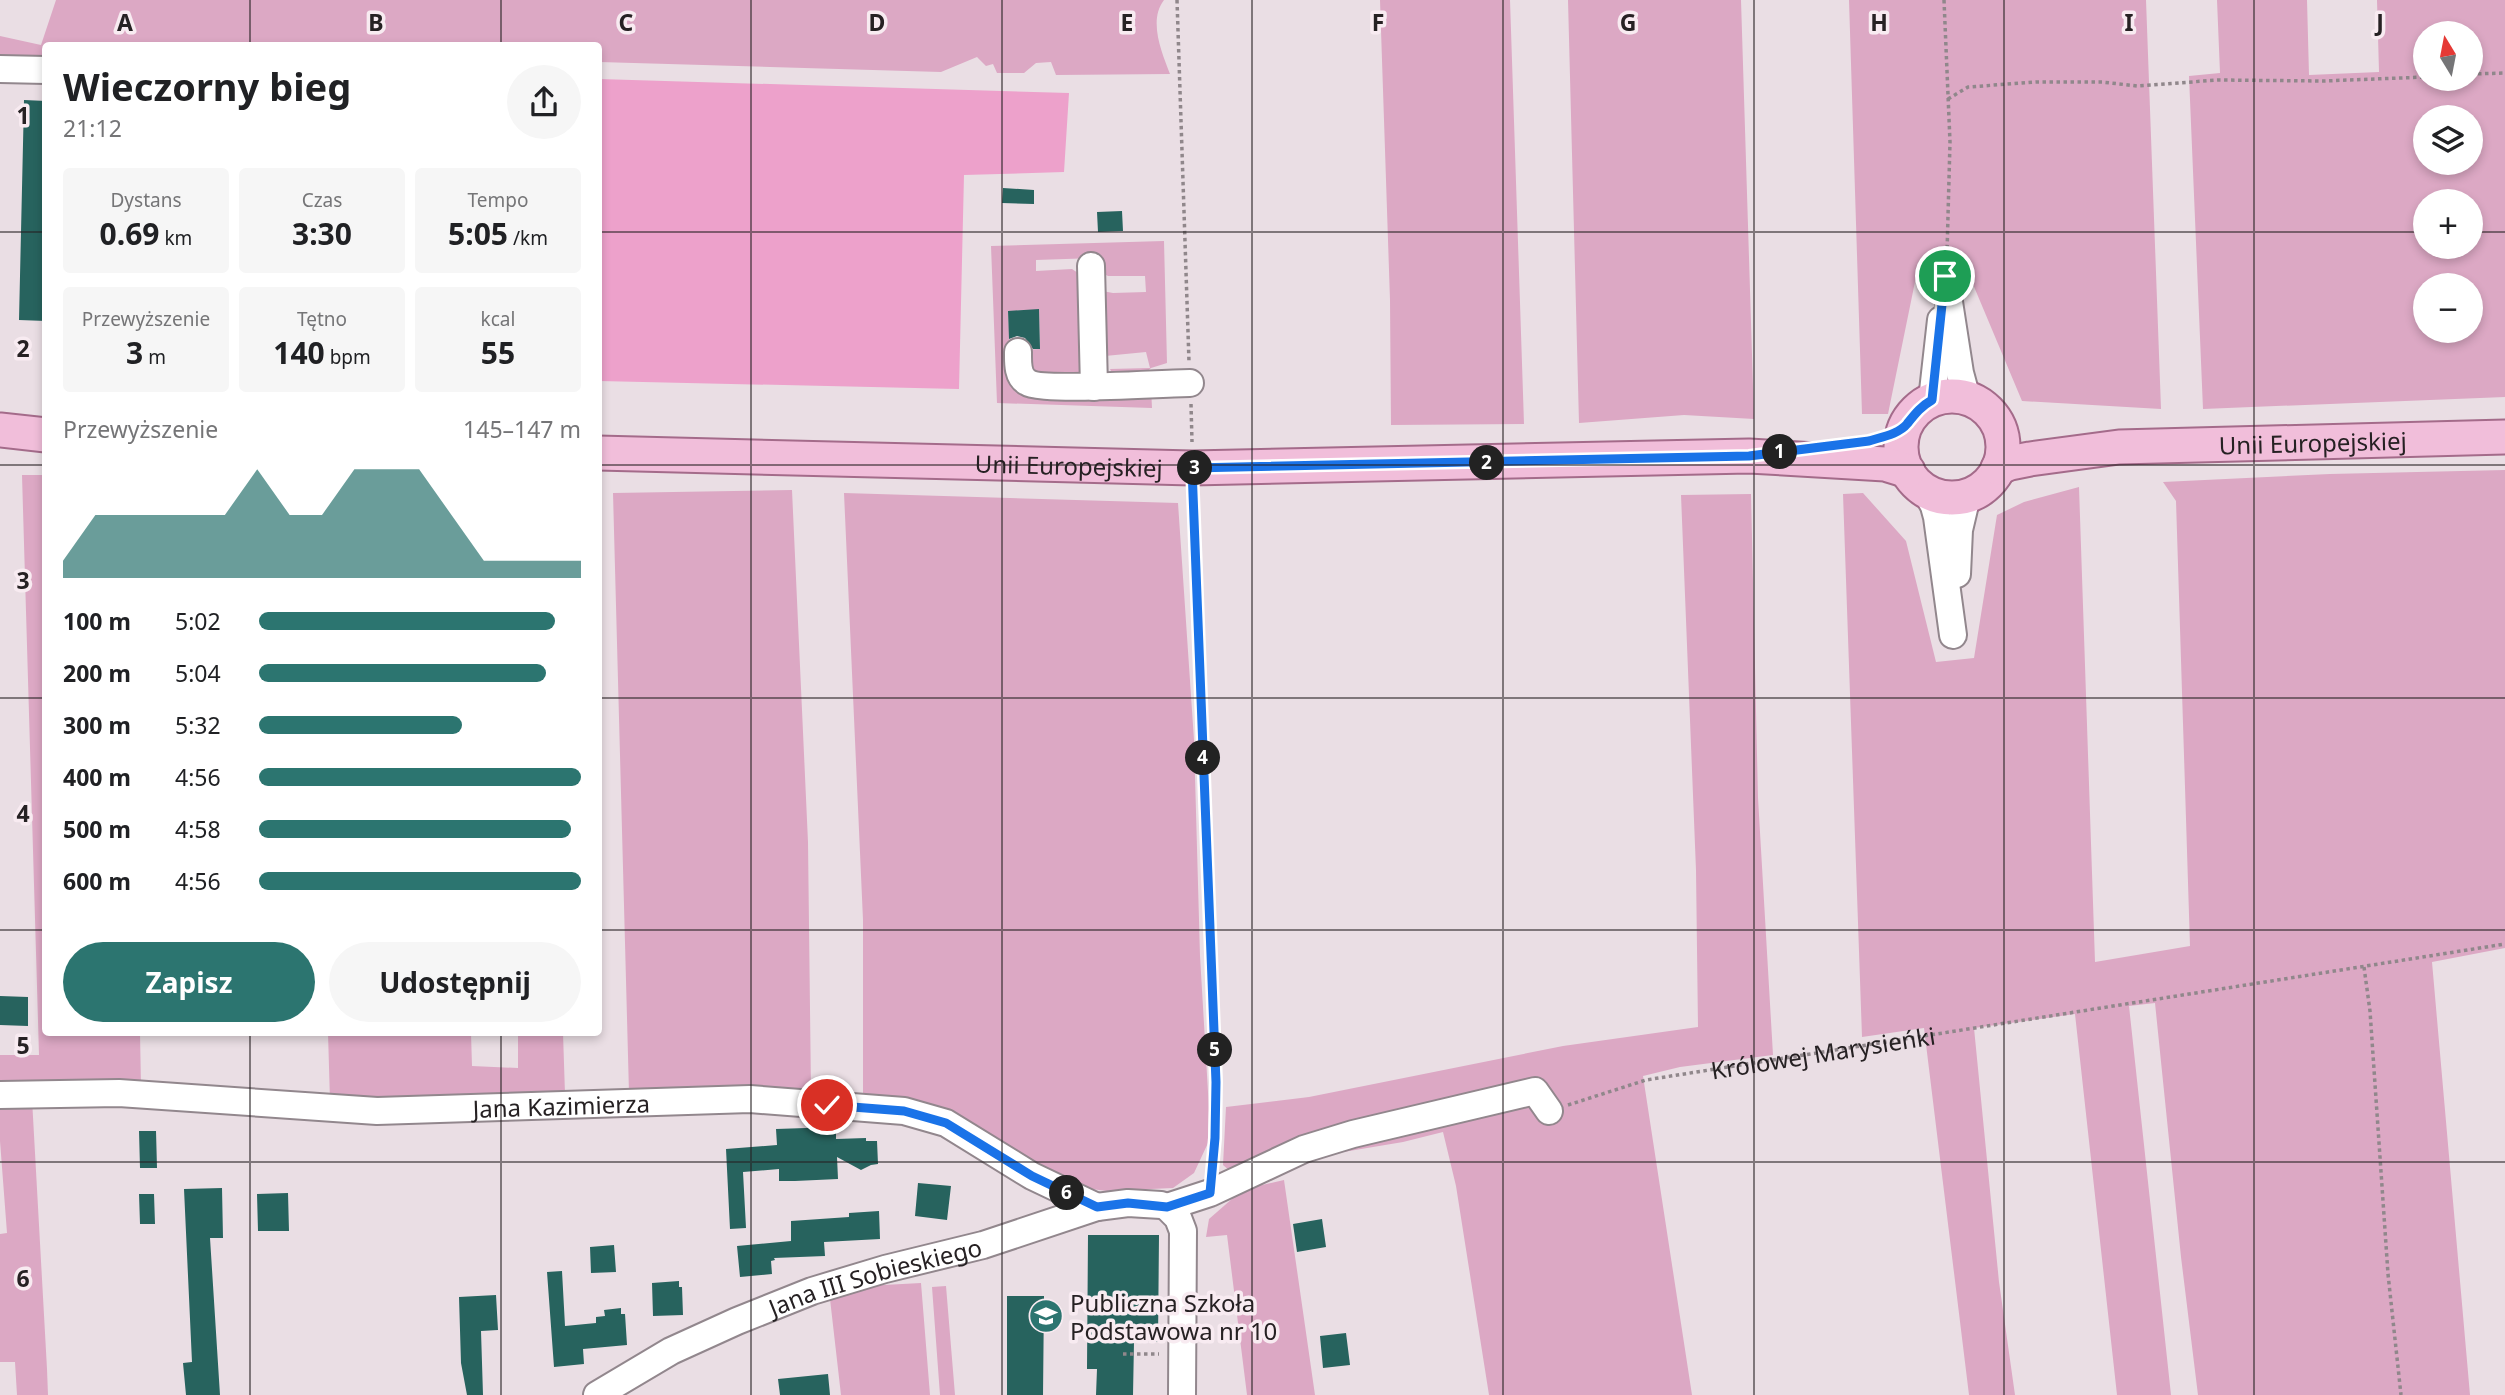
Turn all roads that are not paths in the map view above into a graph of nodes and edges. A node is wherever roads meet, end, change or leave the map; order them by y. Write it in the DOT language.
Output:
graph roads {
  1 [pos="0,69"];
  2 [pos="42,70"];
  3 [pos="1091,266"];
  4 [pos="1018,352"];
  5 [pos="1189,383"];
  6 [pos="1094,387"];
  7 [pos="1968,399"];
  8 [pos="1932,400"];
  9 [pos="1906,425"];
  10 [pos="0,430"];
  11 [pos="2000,430"];
  12 [pos="42,435"];
  13 [pos="2505,437"];
  14 [pos="42,444"];
  15 [pos="2119,447"];
  16 [pos="0,449"];
  17 [pos="602,453"];
  18 [pos="1749,456"];
  19 [pos="1998,468"];
  20 [pos="1917,481"];
  21 [pos="1967,496"];
  22 [pos="0,1095"];
  23 [pos="1549,1111"];
  24 [pos="1097,1207"];
  25 [pos="1167,1207"];
  26 [pos="597,1395"];
  27 [pos="1182,1395"];
  1 -- 2 [label="street"];
  3 -- 6 [label="street"];
  4 -- 6 [label="street"];
  5 -- 6 [label="street"];
  7 -- 8 [label="main road"];
  7 -- 8 [label="street"];
  7 -- 11 [label="main road"];
  8 -- 9 [label="main road"];
  9 -- 18 [label="main road, Unii Europejskiej"];
  9 -- 20 [label="main road"];
  10 -- 12 [label="main road"];
  11 -- 15 [label="main road, Unii Europejskiej"];
  11 -- 19 [label="main road"];
  13 -- 15 [label="main road, Unii Europejskiej"];
  14 -- 16 [label="main road"];
  15 -- 19 [label="main road, Unii Europejskiej"];
  17 -- 18 [label="main road, Unii Europejskiej"];
  18 -- 20 [label="main road, Unii Europejskiej"];
  19 -- 21 [label="main road"];
  20 -- 21 [label="main road"];
  20 -- 21 [label="street"];
  22 -- 24 [label="street, Jana Kazimierza"];
  23 -- 25 [label="street"];
  24 -- 25 [label="street, Jana III Sobieskiego"];
  24 -- 26 [label="street, Jana III Sobieskiego"];
  25 -- 27 [label="street"];
}
